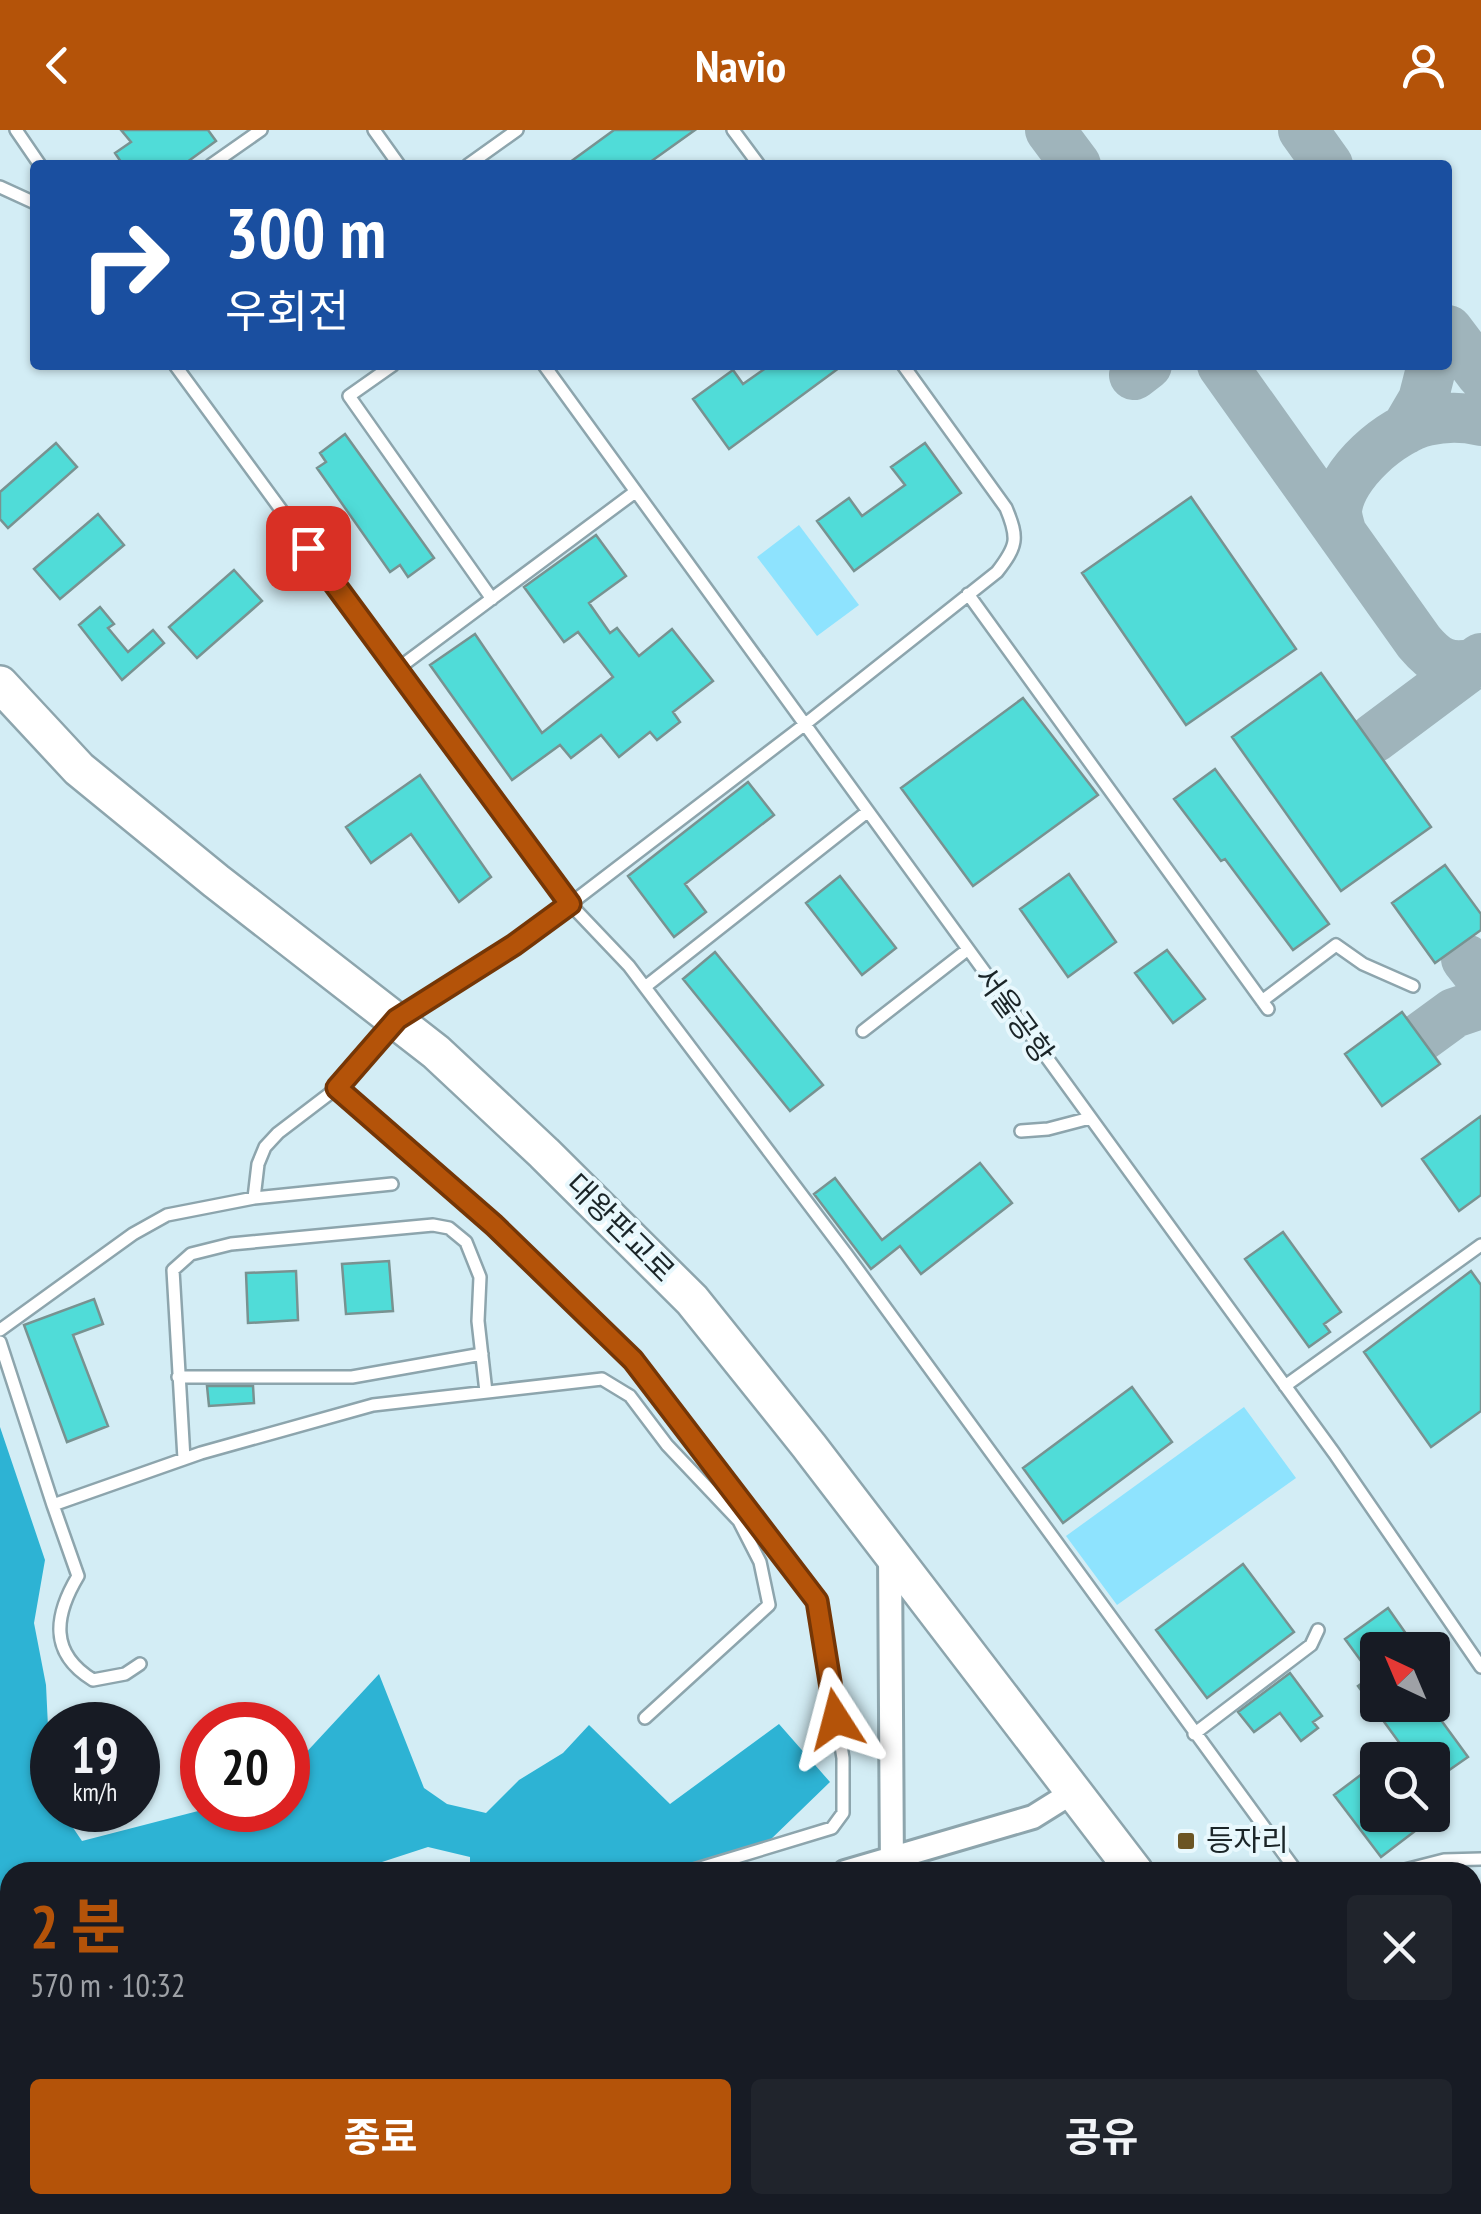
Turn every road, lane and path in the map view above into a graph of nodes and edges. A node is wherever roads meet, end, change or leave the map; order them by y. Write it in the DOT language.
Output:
graph roads {
  1 [pos="16,130"];
  2 [pos="261,130"];
  3 [pos="374,130"];
  4 [pos="517,130"];
  5 [pos="734,130"];
  6 [pos="37,160"];
  7 [pos="218,160"];
  8 [pos="395,160"];
  9 [pos="475,160"];
  10 [pos="755,160"];
  11 [pos="0,187"];
  12 [pos="30,201"];
  13 [pos="179,370"];
  14 [pos="385,370"];
  15 [pos="548,370"];
  16 [pos="907,370"];
  17 [pos="635,492"];
  18 [pos="968,594"];
  19 [pos="492,599"];
  20 [pos="396,670"];
  21 [pos="0,684"];
  22 [pos="804,725"];
  23 [pos="868,812"];
  24 [pos="570,904"];
  25 [pos="967,950"];
  26 [pos="645,986"];
  27 [pos="1413,986"];
  28 [pos="397,1019"];
  29 [pos="863,1030"];
  30 [pos="337,1088"];
  31 [pos="1090,1118"];
  32 [pos="1021,1131"];
  33 [pos="392,1184"];
  34 [pos="254,1198"];
  35 [pos="1481,1245"];
  36 [pos="0,1330"];
  37 [pos="0,1342"];
  38 [pos="482,1354"];
  39 [pos="178,1377"];
  40 [pos="1285,1386"];
  41 [pos="486,1392"];
  42 [pos="184,1458"];
  43 [pos="53,1505"];
  44 [pos="890,1552"];
  45 [pos="1318,1630"];
  46 [pos="140,1664"];
  47 [pos="1481,1667"];
  48 [pos="645,1718"];
  49 [pos="1194,1734"];
  50 [pos="1073,1792"];
  51 [pos="1481,1858"];
  52 [pos="721,1862"];
  53 [pos="895,1862"];
  54 [pos="911,1862"];
  55 [pos="1127,1862"];
  56 [pos="1290,1862"];
  57 [pos="1436,1862"];
  1 -- 6 [label="lane"];
  2 -- 7 [label="lane"];
  3 -- 8 [label="lane"];
  4 -- 9 [label="lane"];
  5 -- 10 [label="lane"];
  11 -- 12 [label="lane"];
  13 -- 20 [label="lane"];
  14 -- 19 [label="lane"];
  15 -- 17 [label="lane, 서울공항"];
  16 -- 18 [label="lane"];
  17 -- 19 [label="lane"];
  17 -- 22 [label="lane, 서울공항"];
  18 -- 22 [label="lane"];
  18 -- 27 [label="lane"];
  19 -- 20 [label="lane"];
  20 -- 24 [label="lane"];
  21 -- 28 [label="main road, 대왕판교로"];
  22 -- 23 [label="lane, 서울공항"];
  22 -- 24 [label="lane"];
  23 -- 25 [label="lane, 서울공항"];
  23 -- 26 [label="lane"];
  24 -- 26 [label="lane"];
  24 -- 28 [label="lane"];
  25 -- 29 [label="lane"];
  25 -- 31 [label="lane, 서울공항"];
  26 -- 49 [label="lane"];
  28 -- 30 [label="lane"];
  28 -- 44 [label="main road, 대왕판교로"];
  30 -- 34 [label="lane"];
  30 -- 52 [label="lane"];
  31 -- 32 [label="lane"];
  31 -- 40 [label="lane, 서울공항"];
  33 -- 34 [label="lane"];
  34 -- 36 [label="lane"];
  35 -- 40 [label="lane"];
  37 -- 43 [label="lane"];
  38 -- 39 [label="lane"];
  38 -- 39 [label="lane"];
  38 -- 41 [label="lane"];
  39 -- 42 [label="lane"];
  40 -- 47 [label="lane, 서울공항"];
  41 -- 42 [label="lane"];
  41 -- 48 [label="lane"];
  42 -- 43 [label="lane"];
  43 -- 46 [label="lane"];
  44 -- 50 [label="main road, 대왕판교로"];
  44 -- 53 [label="street"];
  45 -- 49 [label="lane"];
  49 -- 56 [label="lane"];
  50 -- 54 [label="street"];
  50 -- 55 [label="main road, 대왕판교로"];
  51 -- 57 [label="lane"];
}
